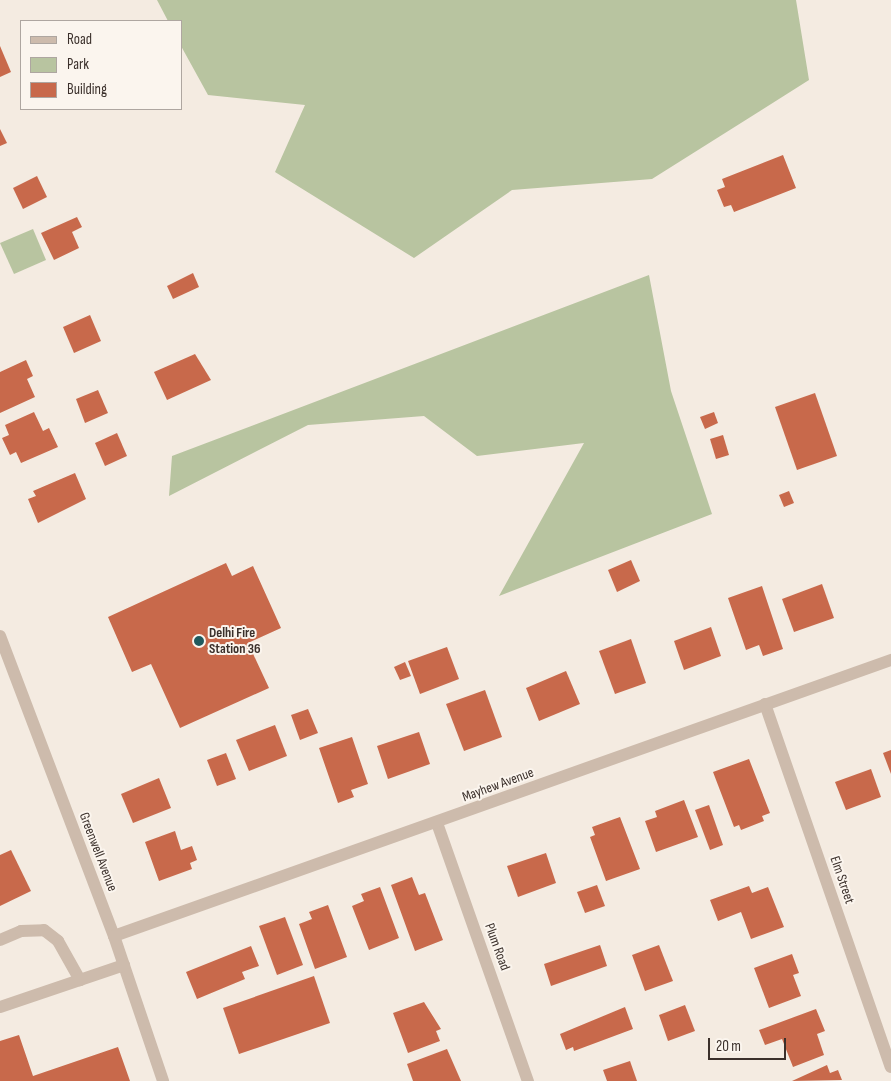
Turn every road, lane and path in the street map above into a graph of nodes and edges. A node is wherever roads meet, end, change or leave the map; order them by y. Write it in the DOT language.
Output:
graph roads {
  1 [pos="0,636"];
  2 [pos="891,660"];
  3 [pos="765,704"];
  4 [pos="437,823"];
  5 [pos="114,936"];
  6 [pos="0,940"];
  7 [pos="124,965"];
  8 [pos="80,980"];
  9 [pos="0,1007"];
  10 [pos="891,1067"];
  11 [pos="163,1081"];
  12 [pos="528,1081"];
  1 -- 5 [label="street, Greenwell Avenue"];
  2 -- 3 [label="street, Mayhew Avenue"];
  3 -- 4 [label="street, Mayhew Avenue"];
  3 -- 10 [label="street, Elm Street"];
  4 -- 5 [label="street, Mayhew Avenue"];
  4 -- 12 [label="street, Plum Road"];
  5 -- 7 [label="street, Greenwell Avenue"];
  6 -- 8 [label="street"];
  7 -- 8 [label="street"];
  7 -- 11 [label="street, Greenwell Avenue"];
  8 -- 9 [label="street"];
}
